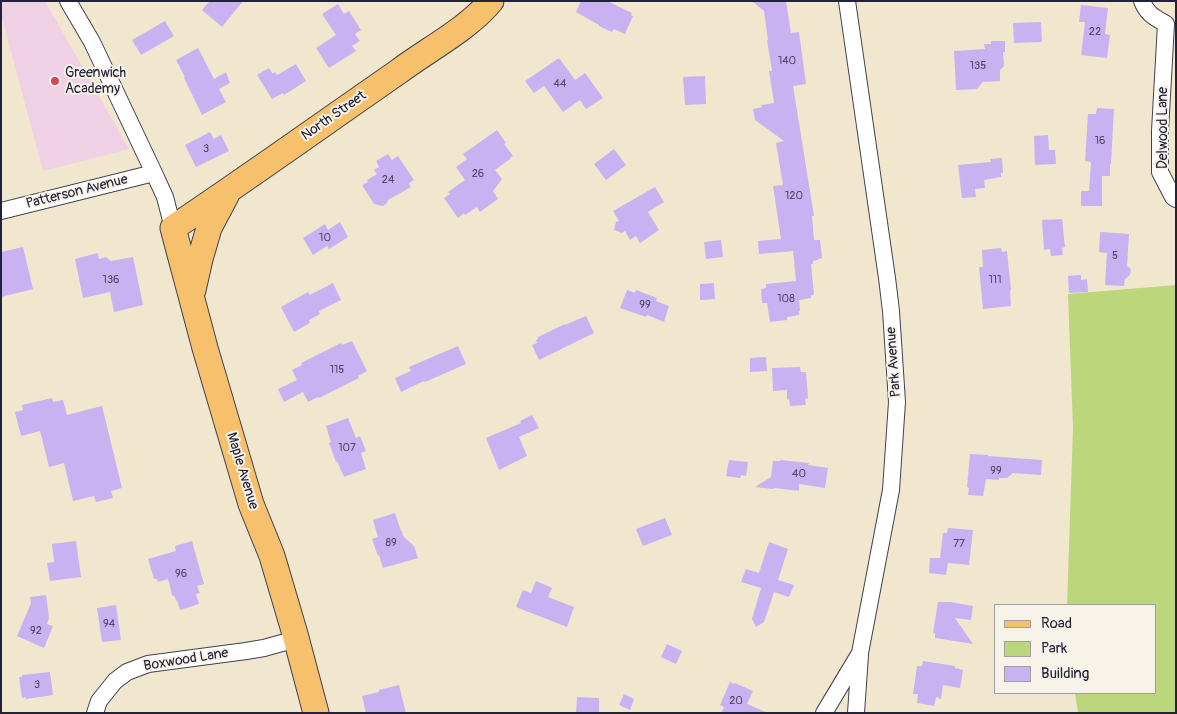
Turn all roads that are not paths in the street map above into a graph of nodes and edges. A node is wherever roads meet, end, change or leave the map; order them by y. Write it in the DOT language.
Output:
graph roads {
  1 [pos="68,1"];
  2 [pos="491,1"];
  3 [pos="848,1"];
  4 [pos="1142,1"];
  5 [pos="1171,21"];
  6 [pos="154,173"];
  7 [pos="228,191"];
  8 [pos="1176,199"];
  9 [pos="1,211"];
  10 [pos="173,228"];
  11 [pos="192,297"];
  12 [pos="296,639"];
  13 [pos="860,653"];
  14 [pos="95,713"];
  15 [pos="316,713"];
  16 [pos="824,713"];
  17 [pos="856,713"];
  1 -- 6 [label="street"];
  2 -- 7 [label="main road, North Street"];
  3 -- 13 [label="street, Park Avenue"];
  4 -- 5 [label="street, Delwood Lane"];
  5 -- 8 [label="street, Delwood Lane"];
  6 -- 9 [label="street, Patterson Avenue"];
  6 -- 10 [label="street"];
  7 -- 10 [label="main road, North Street"];
  7 -- 11 [label="main road"];
  10 -- 11 [label="main road, Maple Avenue"];
  11 -- 12 [label="main road, Maple Avenue"];
  12 -- 14 [label="street, Boxwood Lane"];
  12 -- 15 [label="main road, Maple Avenue"];
  13 -- 16 [label="street, Park Avenue"];
  13 -- 17 [label="street"];
}
